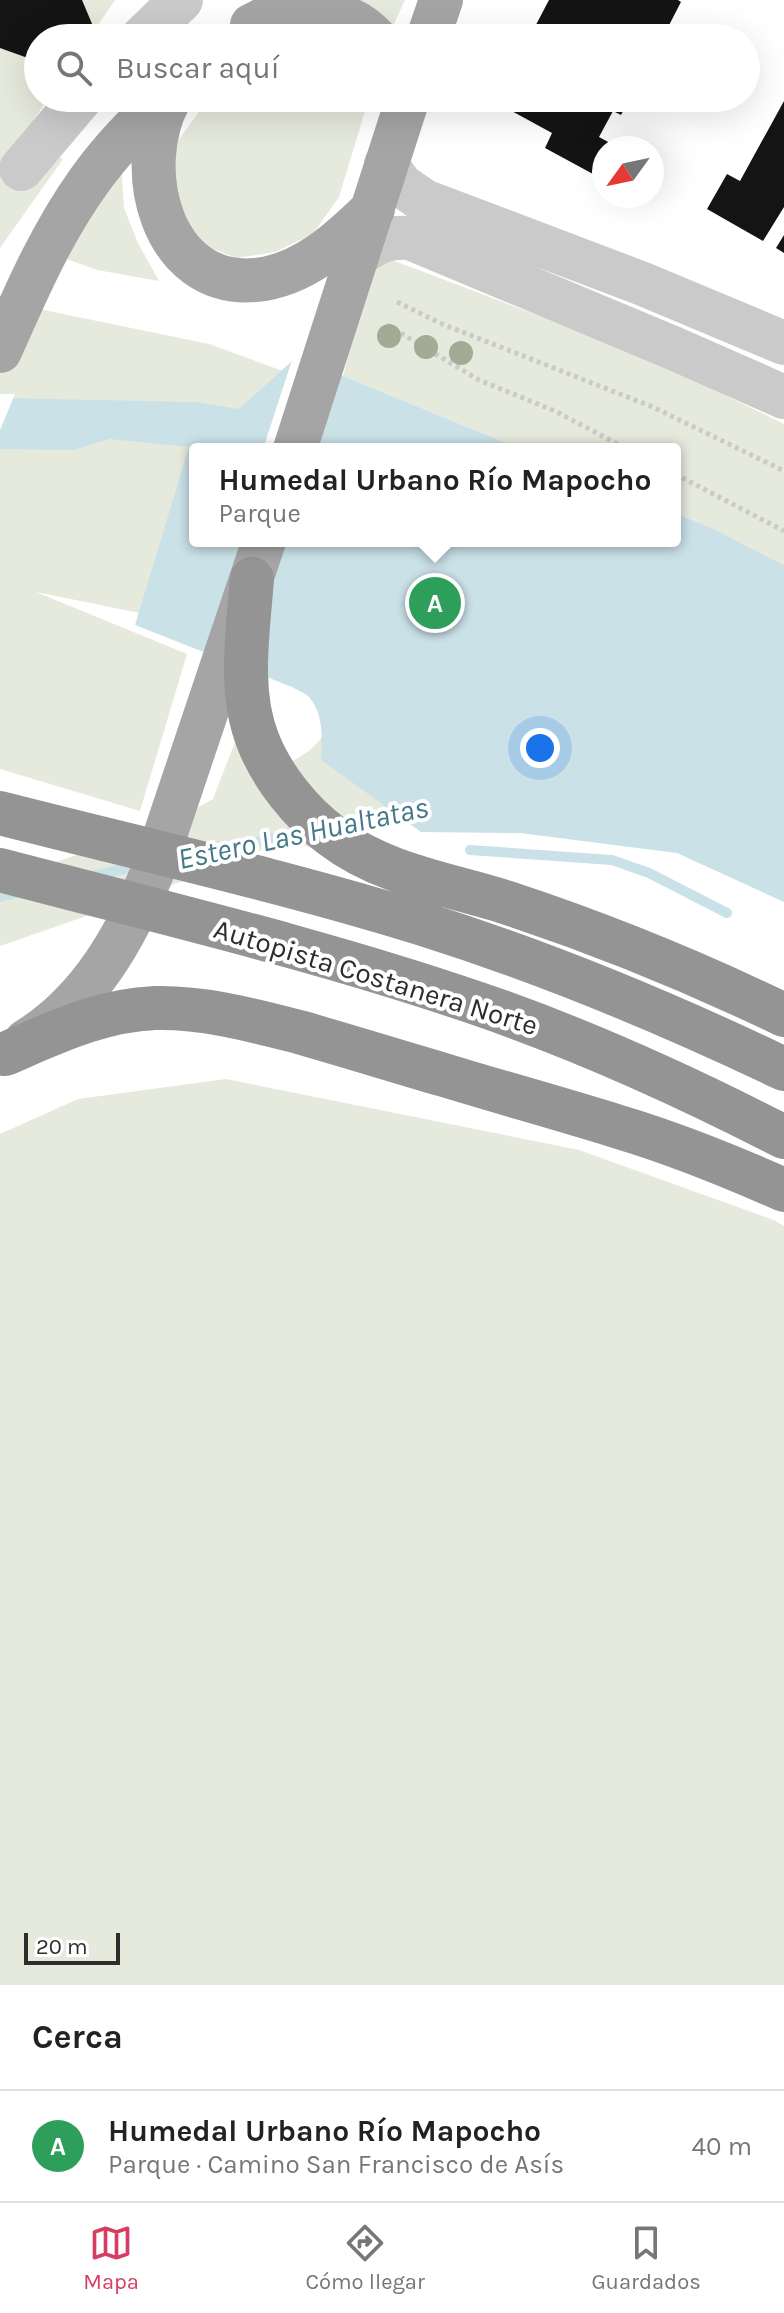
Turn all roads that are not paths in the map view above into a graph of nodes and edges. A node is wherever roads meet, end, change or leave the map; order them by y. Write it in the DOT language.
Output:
graph roads {
  1 [pos="181,0"];
  2 [pos="441,0"];
  3 [pos="256,21"];
  4 [pos="156,24"];
  5 [pos="356,24"];
  6 [pos="433,24"];
  7 [pos="67,112"];
  8 [pos="150,112"];
  9 [pos="164,112"];
  10 [pos="398,121"];
  11 [pos="10,167"];
  12 [pos="90,179"];
  13 [pos="373,209"];
  14 [pos="358,255"];
  15 [pos="784,343"];
  16 [pos="0,351"];
  17 [pos="784,397"];
  18 [pos="297,443"];
  19 [pos="258,560"];
  20 [pos="0,813"];
  21 [pos="0,870"];
  22 [pos="784,1015"];
  23 [pos="3,1055"];
  24 [pos="784,1069"];
  25 [pos="784,1137"];
  26 [pos="784,1190"];
  1 -- 4 [label="street"];
  2 -- 6 [label="main road"];
  3 -- 5 [label="main road"];
  7 -- 11 [label="street"];
  8 -- 12 [label="main road"];
  9 -- 13 [label="main road"];
  10 -- 13 [label="main road"];
  10 -- 15 [label="street"];
  11 -- 12 [label="street"];
  12 -- 16 [label="main road"];
  13 -- 14 [label="main road"];
  14 -- 17 [label="street"];
  14 -- 18 [label="main road"];
  19 -- 22 [label="highway"];
  19 -- 23 [label="main road"];
  20 -- 24 [label="highway, Autopista Costanera Norte"];
  21 -- 25 [label="highway, Autopista Costanera Norte"];
  23 -- 26 [label="highway"];
}
